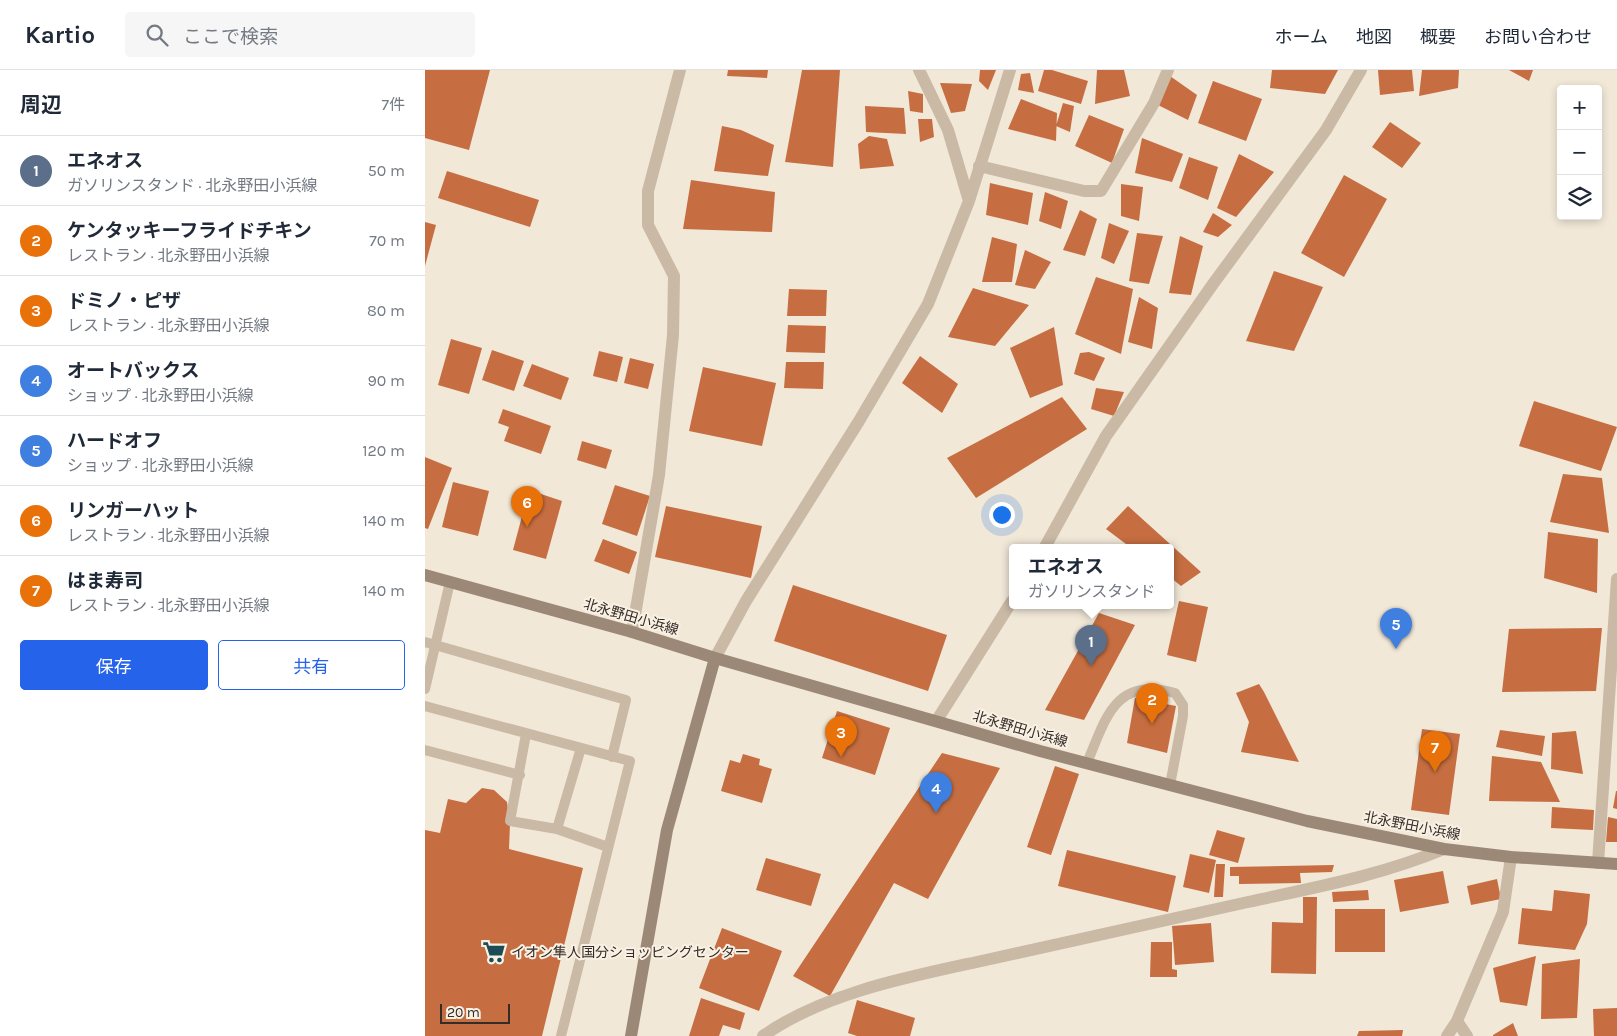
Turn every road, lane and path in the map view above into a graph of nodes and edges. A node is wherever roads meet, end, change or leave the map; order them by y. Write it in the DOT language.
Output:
graph roads {
  1 [pos="680,70"];
  2 [pos="919,70"];
  3 [pos="1010,70"];
  4 [pos="1168,70"];
  5 [pos="1361,70"];
  6 [pos="979,166"];
  7 [pos="969,201"];
  8 [pos="1047,544"];
  9 [pos="425,575"];
  10 [pos="1617,579"];
  11 [pos="450,582"];
  12 [pos="1009,606"];
  13 [pos="632,632"];
  14 [pos="425,642"];
  15 [pos="436,646"];
  16 [pos="715,658"];
  17 [pos="425,689"];
  18 [pos="425,706"];
  19 [pos="937,720"];
  20 [pos="526,734"];
  21 [pos="581,748"];
  22 [pos="425,750"];
  23 [pos="612,757"];
  24 [pos="1087,763"];
  25 [pos="520,775"];
  26 [pos="1170,785"];
  27 [pos="557,829"];
  28 [pos="608,847"];
  29 [pos="1444,849"];
  30 [pos="1511,857"];
  31 [pos="1598,863"];
  32 [pos="1617,864"];
  33 [pos="1457,1021"];
  34 [pos="561,1036"];
  35 [pos="631,1036"];
  36 [pos="763,1036"];
  37 [pos="1447,1036"];
  38 [pos="1467,1036"];
  1 -- 13 [label="street"];
  2 -- 7 [label="street"];
  3 -- 6 [label="street"];
  4 -- 6 [label="street"];
  5 -- 8 [label="street"];
  6 -- 7 [label="street"];
  7 -- 16 [label="street"];
  9 -- 11 [label="main road, 北永野田小浜線"];
  10 -- 31 [label="street"];
  11 -- 13 [label="main road, 北永野田小浜線"];
  11 -- 15 [label="lane"];
  12 -- 19 [label="street"];
  13 -- 16 [label="main road, 北永野田小浜線"];
  14 -- 15 [label="lane"];
  15 -- 17 [label="lane"];
  15 -- 23 [label="lane"];
  16 -- 19 [label="main road, 北永野田小浜線"];
  16 -- 35 [label="main road"];
  18 -- 20 [label="lane"];
  19 -- 24 [label="main road, 北永野田小浜線"];
  20 -- 21 [label="lane"];
  20 -- 25 [label="lane"];
  21 -- 23 [label="lane"];
  21 -- 27 [label="lane"];
  22 -- 25 [label="lane"];
  23 -- 28 [label="lane"];
  24 -- 26 [label="main road, 北永野田小浜線"];
  24 -- 26 [label="lane"];
  25 -- 27 [label="lane"];
  26 -- 29 [label="main road, 北永野田小浜線"];
  27 -- 28 [label="lane"];
  28 -- 34 [label="lane"];
  29 -- 30 [label="main road, 北永野田小浜線"];
  29 -- 36 [label="street"];
  30 -- 31 [label="main road, 北永野田小浜線"];
  30 -- 33 [label="street"];
  31 -- 32 [label="main road, 北永野田小浜線"];
  33 -- 37 [label="street"];
  33 -- 38 [label="street"];
}
